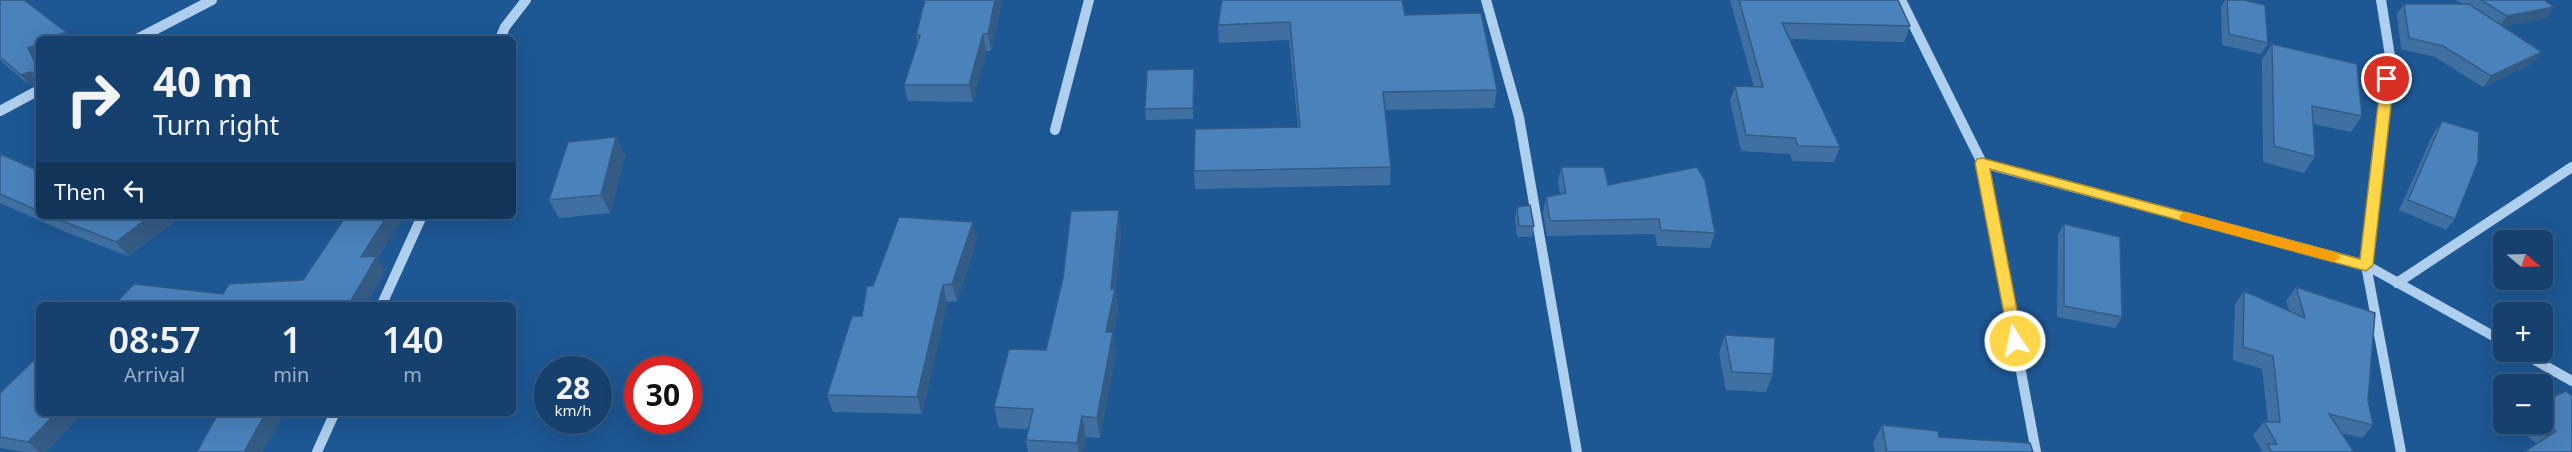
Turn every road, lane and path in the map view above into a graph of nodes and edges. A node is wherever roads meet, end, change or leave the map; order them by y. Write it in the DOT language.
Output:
graph roads {
  1 [pos="212,0"];
  2 [pos="526,0"];
  3 [pos="1089,0"];
  4 [pos="1485,0"];
  5 [pos="1901,0"];
  6 [pos="2381,0"];
  7 [pos="143,36"];
  8 [pos="501,36"];
  9 [pos="36,92"];
  10 [pos="0,111"];
  11 [pos="1055,130"];
  12 [pos="1982,163"];
  13 [pos="2572,166"];
  14 [pos="421,219"];
  15 [pos="2366,265"];
  16 [pos="2397,283"];
  17 [pos="383,302"];
  18 [pos="2493,336"];
  19 [pos="2538,362"];
  20 [pos="2572,381"];
  21 [pos="333,416"];
  22 [pos="317,452"];
  23 [pos="1577,452"];
  24 [pos="2036,452"];
  25 [pos="2401,452"];
  1 -- 7 [label="street"];
  2 -- 8 [label="street"];
  3 -- 11 [label="street"];
  4 -- 23 [label="street"];
  5 -- 12 [label="street"];
  6 -- 15 [label="street"];
  9 -- 10 [label="street"];
  12 -- 15 [label="street"];
  12 -- 24 [label="street"];
  13 -- 16 [label="street"];
  14 -- 17 [label="street"];
  15 -- 16 [label="street"];
  15 -- 25 [label="street"];
  16 -- 18 [label="street"];
  19 -- 20 [label="street"];
  21 -- 22 [label="street"];
}
